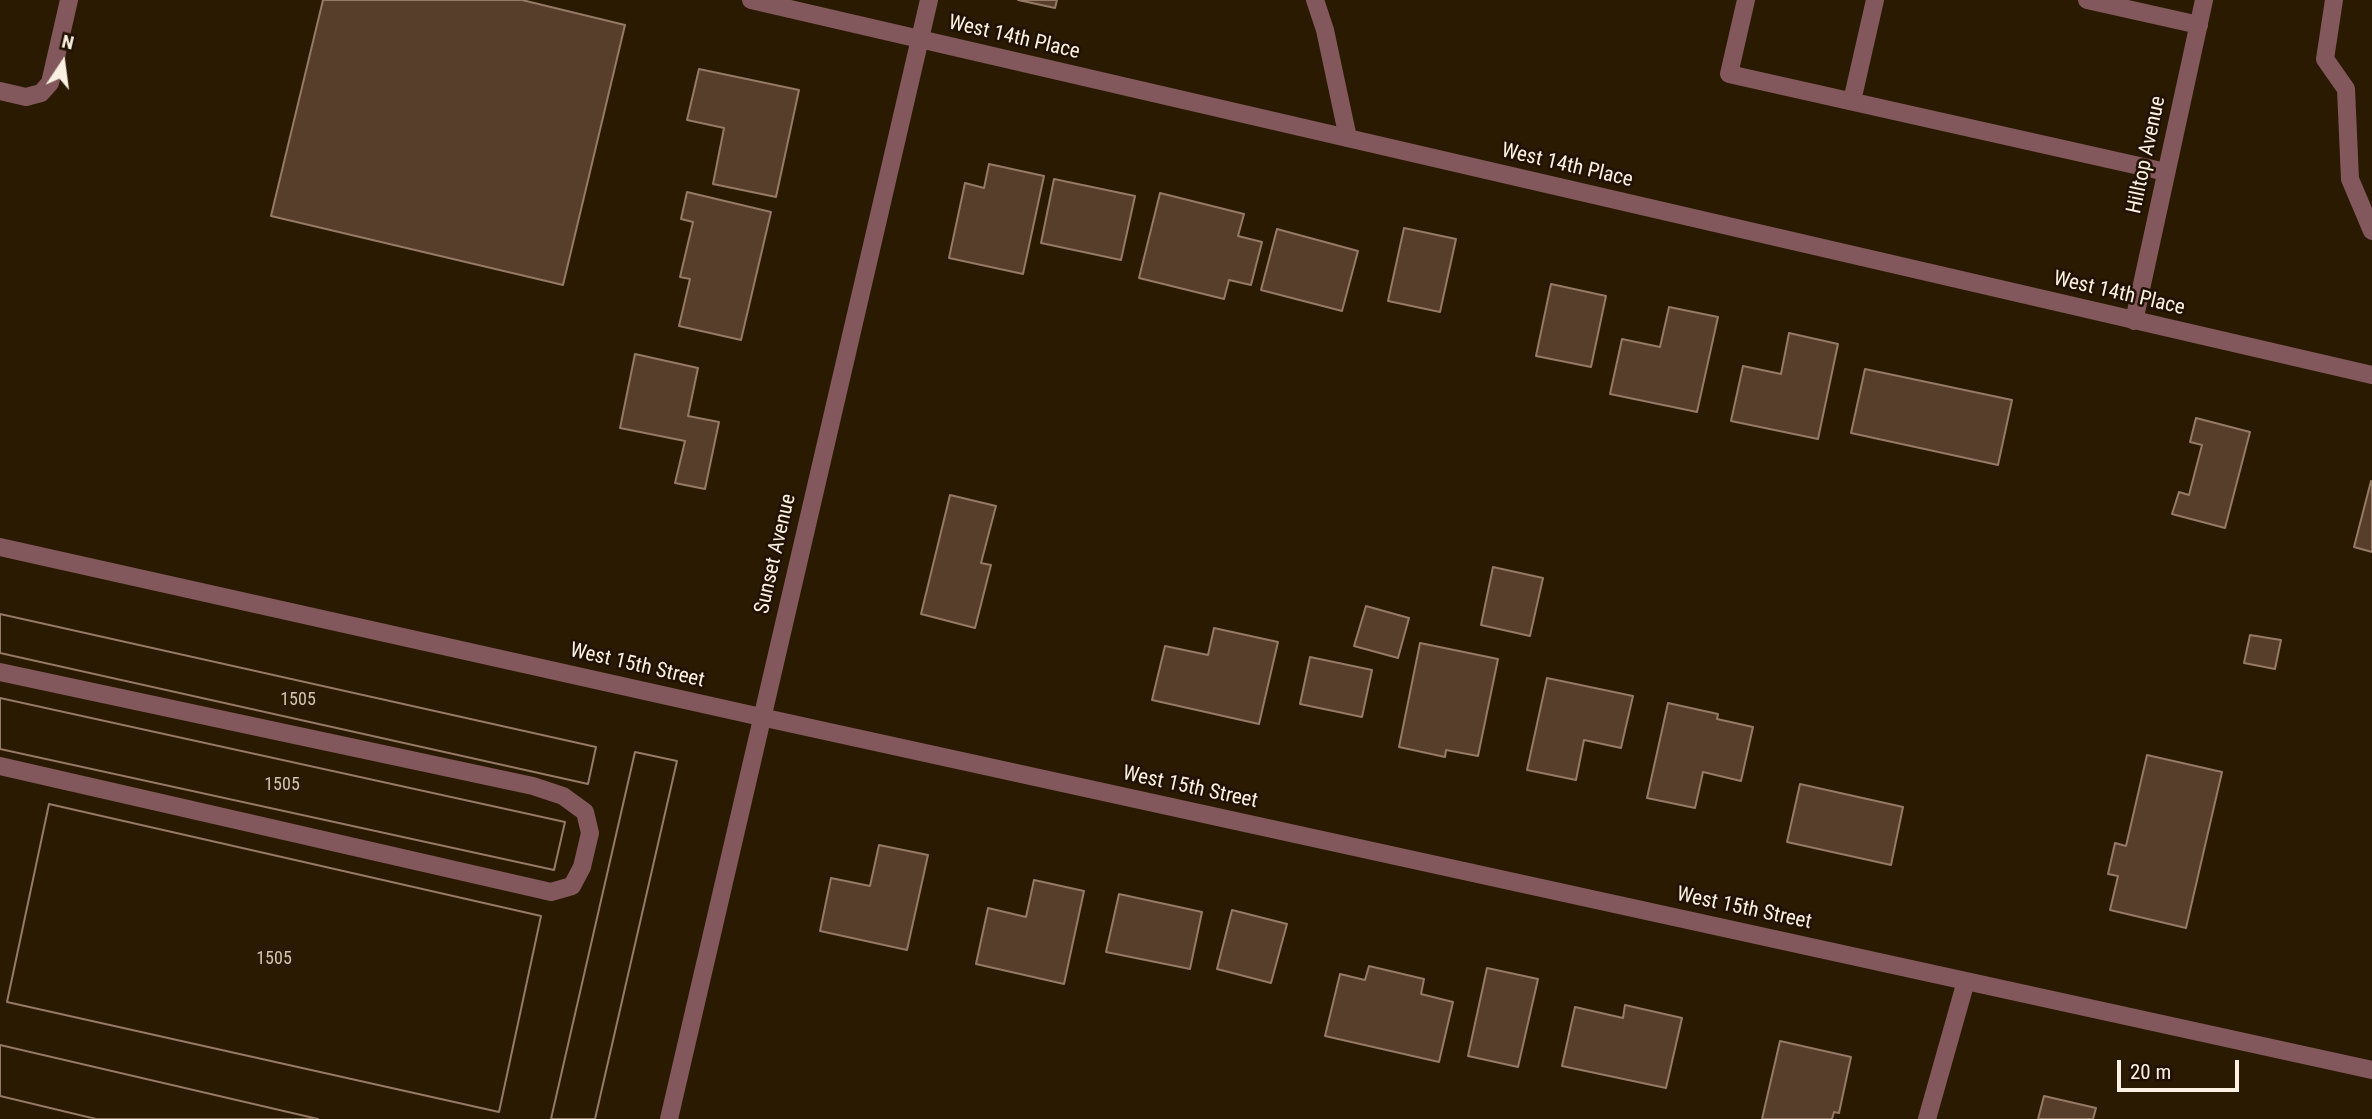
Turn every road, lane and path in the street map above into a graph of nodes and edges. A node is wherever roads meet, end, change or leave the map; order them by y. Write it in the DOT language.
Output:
graph roads {
  1 [pos="69,0"];
  2 [pos="751,0"];
  3 [pos="929,0"];
  4 [pos="1315,0"];
  5 [pos="1746,0"];
  6 [pos="1875,0"];
  7 [pos="2087,0"];
  8 [pos="2204,0"];
  9 [pos="2334,0"];
  10 [pos="2199,25"];
  11 [pos="920,39"];
  12 [pos="0,91"];
  13 [pos="1852,101"];
  14 [pos="1348,138"];
  15 [pos="2166,172"];
  16 [pos="2372,232"];
  17 [pos="2134,320"];
  18 [pos="2372,375"];
  19 [pos="0,547"];
  20 [pos="0,672"];
  21 [pos="761,717"];
  22 [pos="0,766"];
  23 [pos="1966,981"];
  24 [pos="2372,1070"];
  25 [pos="669,1119"];
  26 [pos="1927,1119"];
  1 -- 12 [label="street"];
  2 -- 11 [label="street, West 14th Place"];
  3 -- 11 [label="street, Sunset Avenue"];
  4 -- 14 [label="street"];
  5 -- 13 [label="street"];
  6 -- 13 [label="street"];
  7 -- 10 [label="street"];
  8 -- 10 [label="street, Hilltop Avenue"];
  9 -- 16 [label="street"];
  10 -- 15 [label="street, Hilltop Avenue"];
  11 -- 14 [label="street, West 14th Place"];
  11 -- 21 [label="street, Sunset Avenue"];
  13 -- 15 [label="street"];
  14 -- 17 [label="street, West 14th Place"];
  15 -- 17 [label="street, Hilltop Avenue"];
  17 -- 18 [label="street, West 14th Place"];
  19 -- 21 [label="street, West 15th Street"];
  20 -- 22 [label="street"];
  21 -- 23 [label="street, West 15th Street"];
  21 -- 25 [label="street, Sunset Avenue"];
  23 -- 24 [label="street, West 15th Street"];
  23 -- 26 [label="street"];
}
